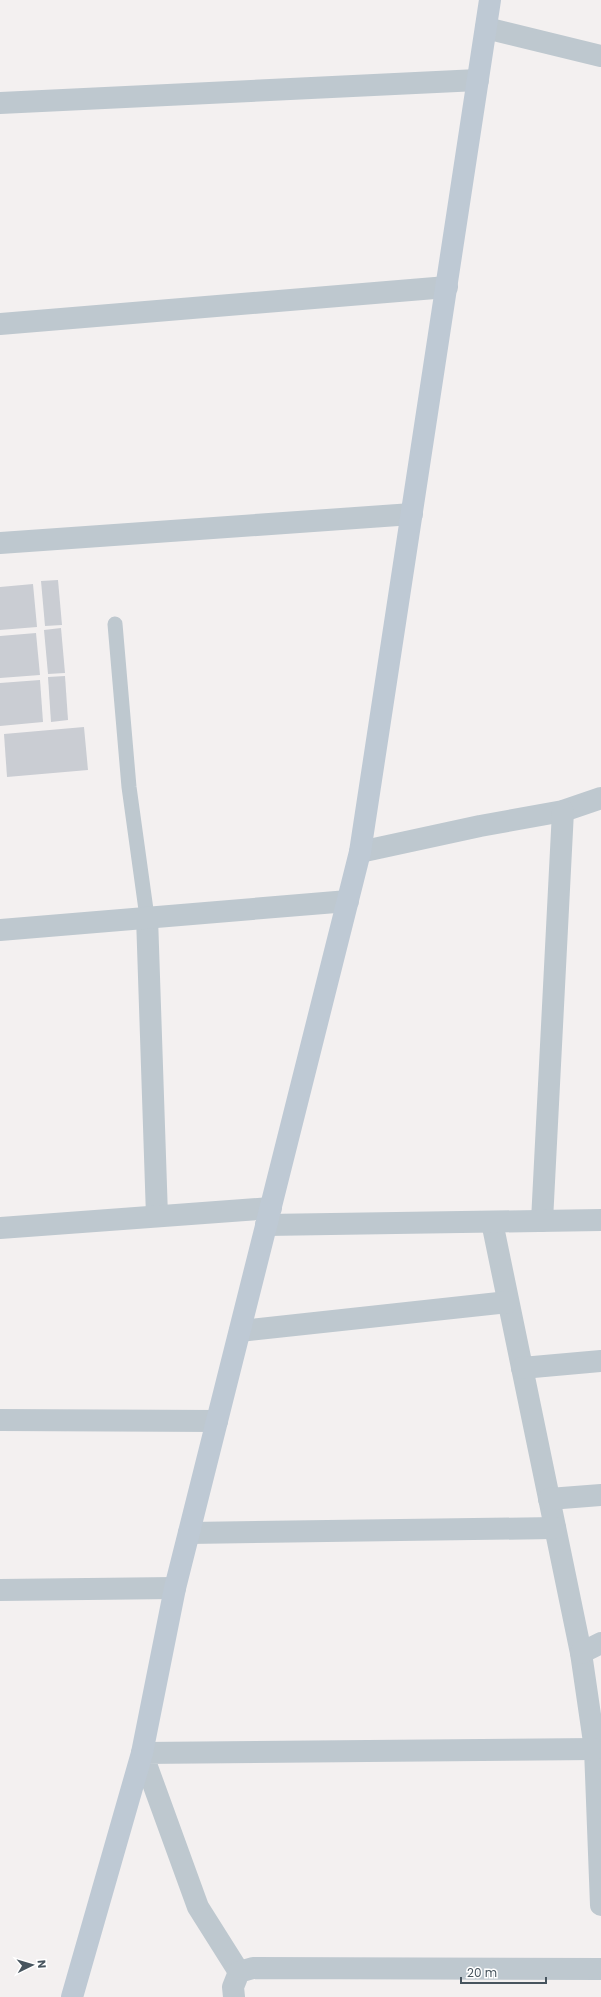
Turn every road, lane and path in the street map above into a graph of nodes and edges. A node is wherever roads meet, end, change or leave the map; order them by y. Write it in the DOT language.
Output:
graph roads {
  1 [pos="490,0"];
  2 [pos="486,28"];
  3 [pos="601,56"];
  4 [pos="478,80"];
  5 [pos="0,103"];
  6 [pos="447,287"];
  7 [pos="0,324"];
  8 [pos="412,514"];
  9 [pos="0,543"];
  10 [pos="115,624"];
  11 [pos="601,798"];
  12 [pos="563,811"];
  13 [pos="360,852"];
  14 [pos="348,901"];
  15 [pos="147,917"];
  16 [pos="0,930"];
  17 [pos="157,1216"];
  18 [pos="269,1217"];
  19 [pos="601,1220"];
  20 [pos="542,1221"];
  21 [pos="492,1222"];
  22 [pos="0,1228"];
  23 [pos="508,1302"];
  24 [pos="240,1331"];
  25 [pos="601,1361"];
  26 [pos="522,1368"];
  27 [pos="0,1420"];
  28 [pos="217,1421"];
  29 [pos="601,1495"];
  30 [pos="549,1499"];
  31 [pos="555,1528"];
  32 [pos="189,1533"];
  33 [pos="175,1588"];
  34 [pos="0,1590"];
  35 [pos="601,1643"];
  36 [pos="581,1653"];
  37 [pos="595,1749"];
  38 [pos="142,1753"];
  39 [pos="601,1891"];
  40 [pos="601,1968"];
  41 [pos="239,1972"];
  42 [pos="72,1997"];
  43 [pos="234,1997"];
  1 -- 2 [label="street"];
  2 -- 3 [label="street"];
  2 -- 4 [label="street"];
  4 -- 5 [label="street"];
  4 -- 6 [label="street"];
  6 -- 7 [label="street"];
  6 -- 8 [label="street"];
  8 -- 9 [label="street"];
  8 -- 13 [label="street"];
  10 -- 15 [label="lane"];
  11 -- 12 [label="street"];
  12 -- 13 [label="street"];
  12 -- 20 [label="street"];
  13 -- 14 [label="street"];
  14 -- 15 [label="street"];
  14 -- 18 [label="street"];
  15 -- 16 [label="street"];
  15 -- 17 [label="street"];
  17 -- 18 [label="street"];
  17 -- 22 [label="street"];
  18 -- 21 [label="street"];
  18 -- 24 [label="street"];
  19 -- 20 [label="street"];
  20 -- 21 [label="street"];
  21 -- 23 [label="street"];
  23 -- 24 [label="street"];
  23 -- 26 [label="street"];
  24 -- 28 [label="street"];
  25 -- 26 [label="street"];
  26 -- 30 [label="street"];
  27 -- 28 [label="street"];
  28 -- 32 [label="street"];
  29 -- 30 [label="street"];
  30 -- 31 [label="street"];
  31 -- 32 [label="street"];
  31 -- 36 [label="street"];
  32 -- 33 [label="street"];
  33 -- 34 [label="street"];
  33 -- 38 [label="street"];
  35 -- 36 [label="street"];
  36 -- 37 [label="street"];
  37 -- 38 [label="street"];
  37 -- 39 [label="street"];
  38 -- 41 [label="street"];
  38 -- 42 [label="street"];
  40 -- 41 [label="street"];
  41 -- 43 [label="street"];
}
